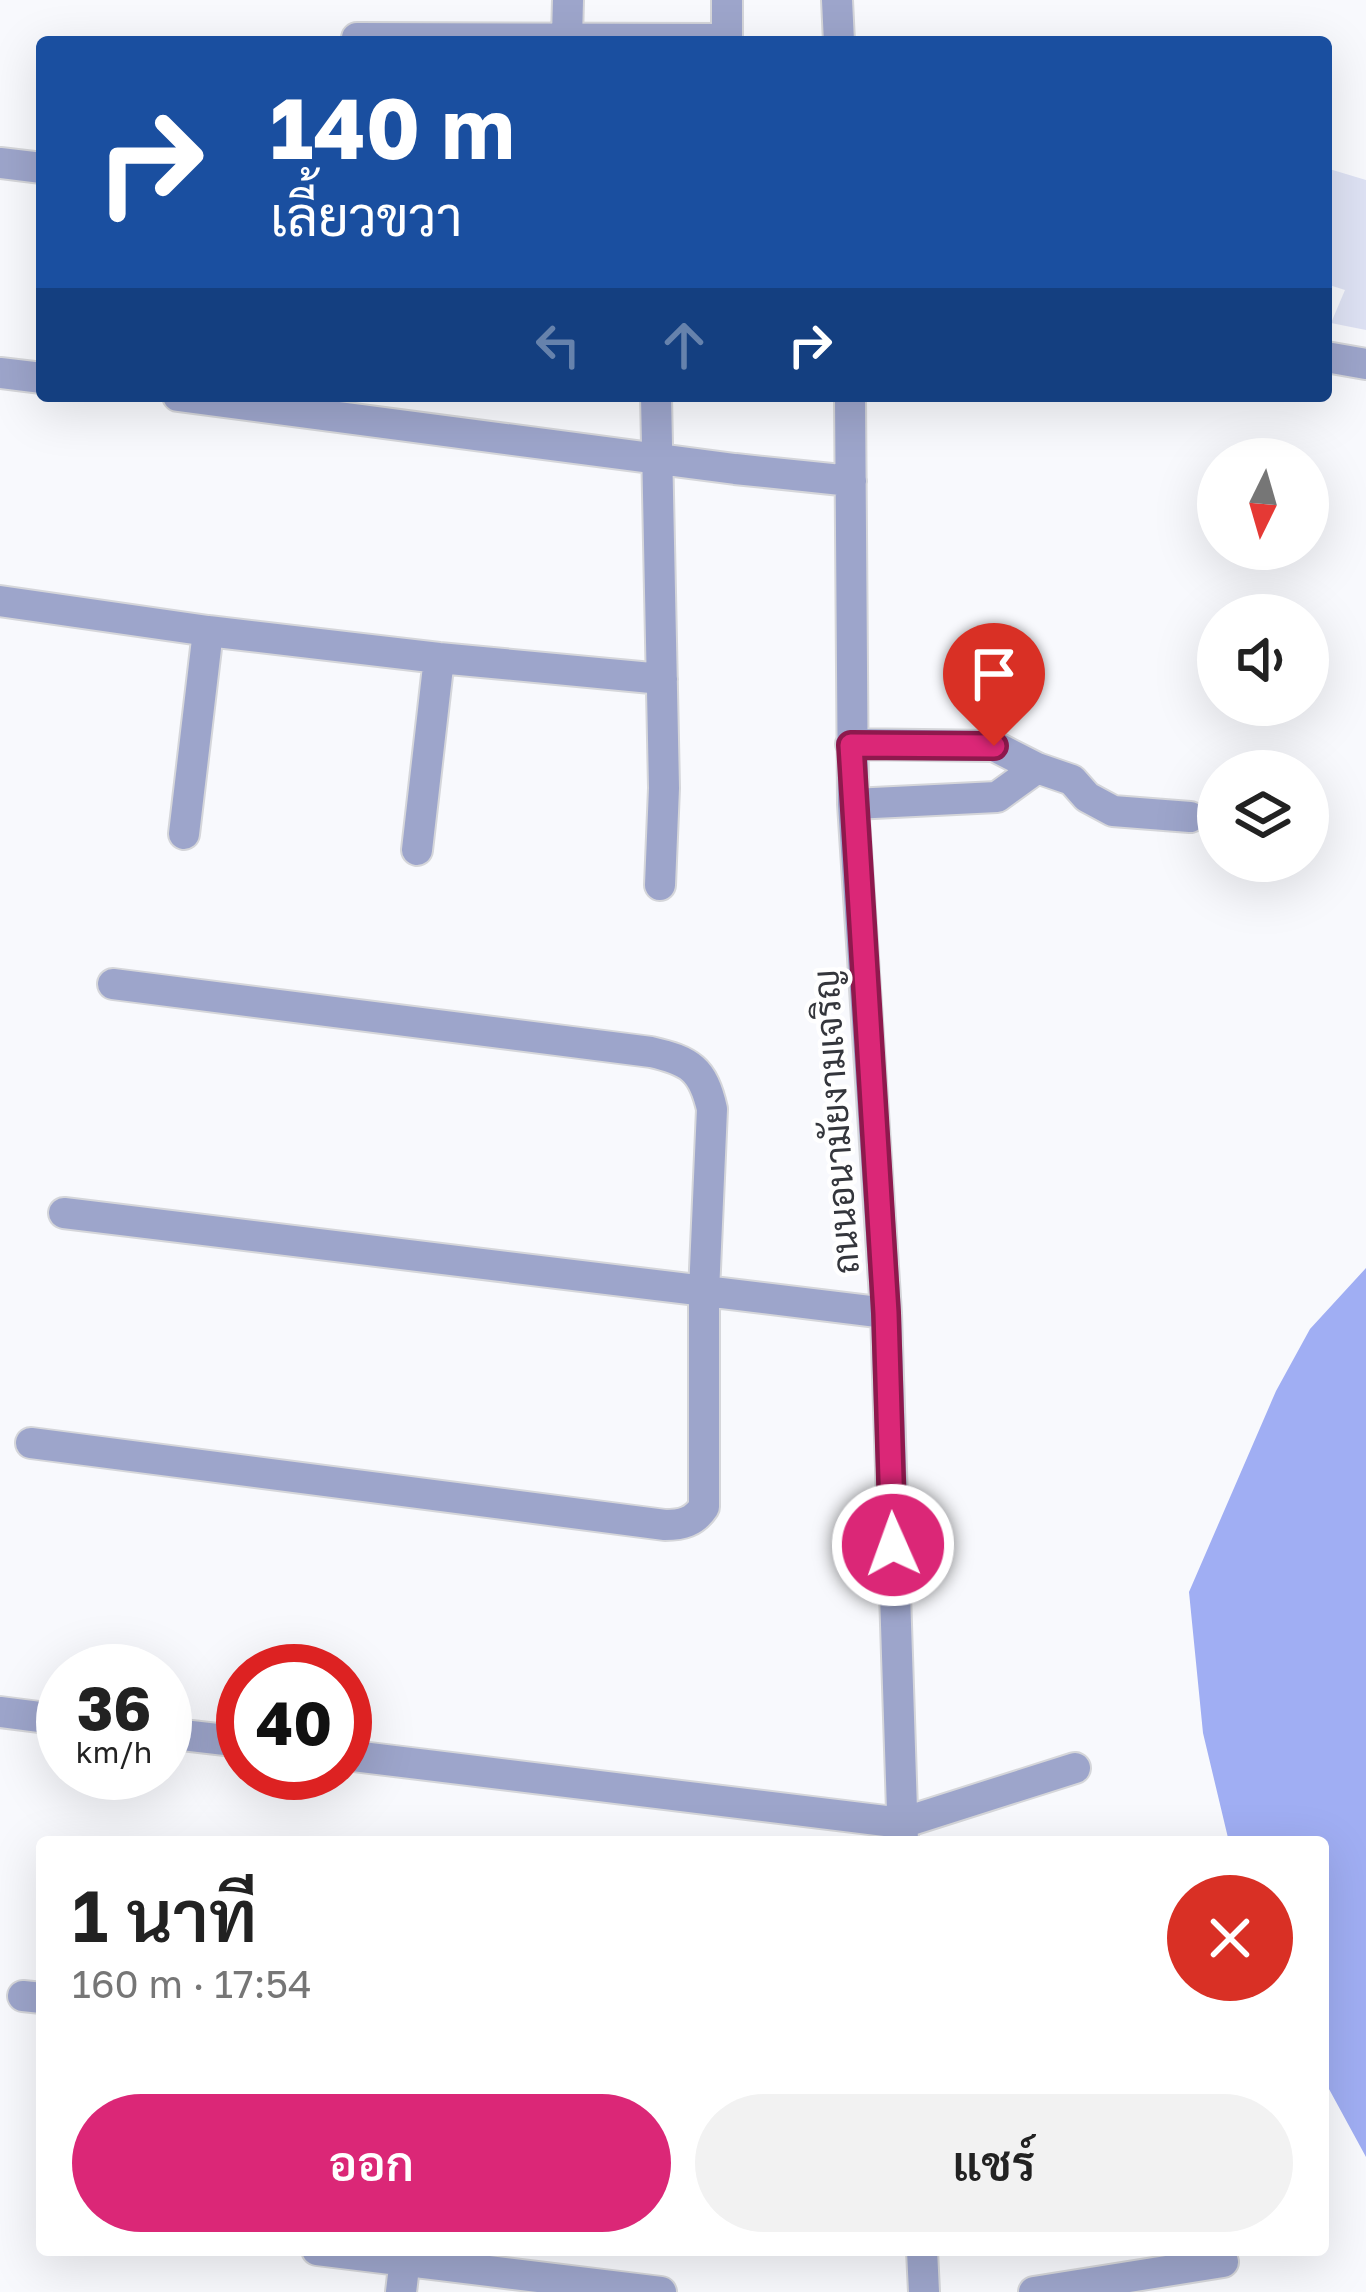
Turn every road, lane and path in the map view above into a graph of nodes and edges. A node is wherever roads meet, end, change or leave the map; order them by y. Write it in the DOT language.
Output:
graph roads {
  1 [pos="568,0"];
  2 [pos="727,0"];
  3 [pos="837,0"];
  4 [pos="567,36"];
  5 [pos="727,36"];
  6 [pos="839,36"];
  7 [pos="0,163"];
  8 [pos="36,167"];
  9 [pos="1332,358"];
  10 [pos="1366,364"];
  11 [pos="0,373"];
  12 [pos="36,377"];
  13 [pos="224,402"];
  14 [pos="656,402"];
  15 [pos="850,402"];
  16 [pos="656,459"];
  17 [pos="851,481"];
  18 [pos="0,601"];
  19 [pos="208,631"];
  20 [pos="439,658"];
  21 [pos="662,679"];
  22 [pos="851,745"];
  23 [pos="1037,768"];
  24 [pos="853,804"];
  25 [pos="1190,817"];
  26 [pos="184,834"];
  27 [pos="417,850"];
  28 [pos="660,885"];
  29 [pos="113,985"];
  30 [pos="64,1213"];
  31 [pos="704,1292"];
  32 [pos="886,1313"];
  33 [pos="32,1443"];
  34 [pos="0,1712"];
  35 [pos="36,1717"];
  36 [pos="372,1759"];
  37 [pos="1075,1768"];
  38 [pos="903,1832"];
  39 [pos="405,2256"];
  40 [pos="412,2256"];
  41 [pos="922,2256"];
  42 [pos="1223,2262"];
  43 [pos="1113,2286"];
  44 [pos="401,2292"];
  45 [pos="661,2292"];
  46 [pos="924,2292"];
  47 [pos="1034,2292"];
  1 -- 4 [label="street"];
  2 -- 5 [label="street"];
  3 -- 6 [label="street"];
  7 -- 8 [label="street"];
  9 -- 10 [label="street"];
  11 -- 12 [label="street"];
  13 -- 16 [label="street"];
  14 -- 16 [label="street"];
  15 -- 17 [label="street, ถนนอนามัยงามเจริญ"];
  16 -- 17 [label="street"];
  16 -- 21 [label="street"];
  17 -- 22 [label="street, ถนนอนามัยงามเจริญ"];
  18 -- 19 [label="street"];
  19 -- 20 [label="street"];
  19 -- 26 [label="street"];
  20 -- 21 [label="street"];
  20 -- 27 [label="street"];
  21 -- 28 [label="street"];
  22 -- 23 [label="street"];
  22 -- 24 [label="street, ถนนอนามัยงามเจริญ"];
  23 -- 24 [label="street"];
  23 -- 25 [label="street"];
  24 -- 32 [label="street, ถนนอนามัยงามเจริญ"];
  29 -- 31 [label="street"];
  30 -- 31 [label="street"];
  31 -- 32 [label="street"];
  31 -- 33 [label="street"];
  32 -- 38 [label="street, ถนนอนามัยงามเจริญ"];
  34 -- 35 [label="street"];
  36 -- 38 [label="street"];
  37 -- 38 [label="street"];
  39 -- 44 [label="street"];
  40 -- 45 [label="street"];
  41 -- 46 [label="street"];
  42 -- 43 [label="street"];
  43 -- 47 [label="street"];
}
